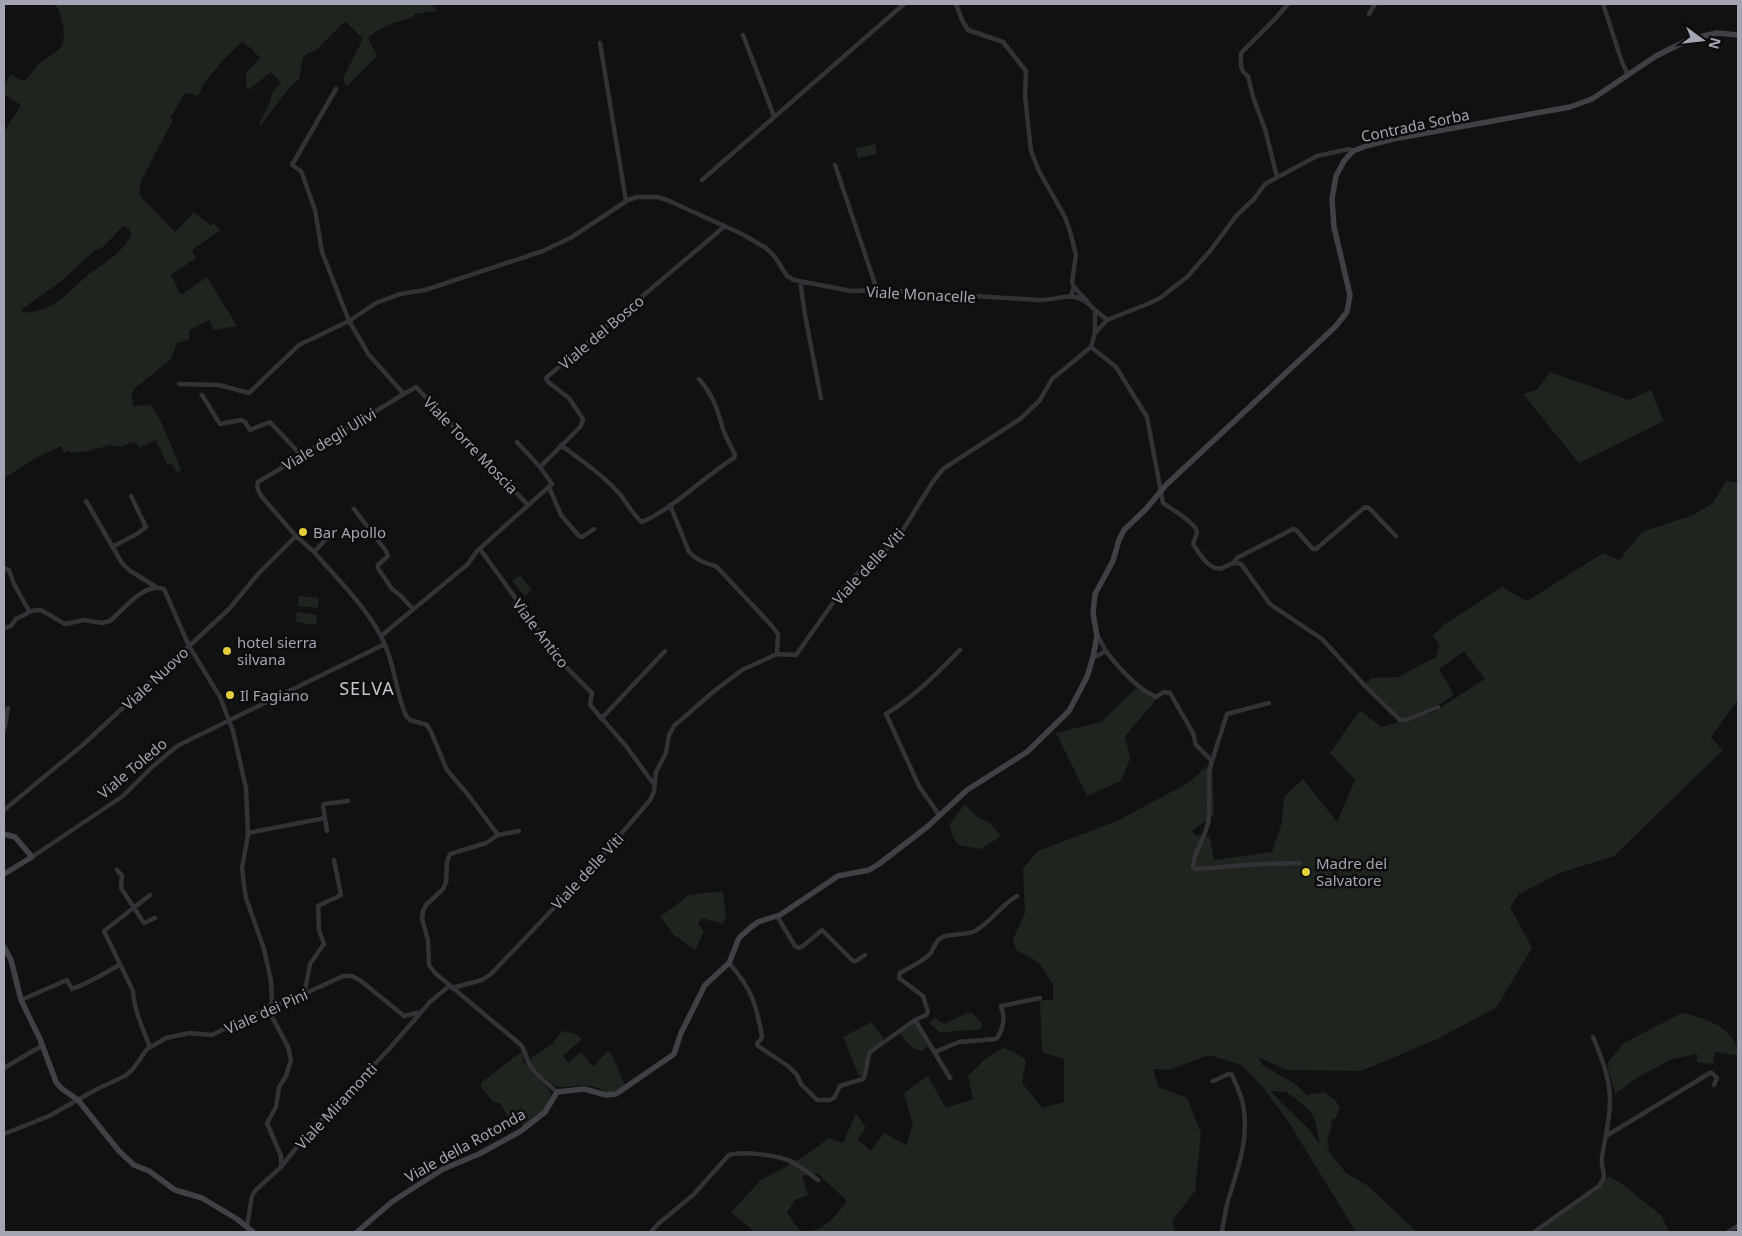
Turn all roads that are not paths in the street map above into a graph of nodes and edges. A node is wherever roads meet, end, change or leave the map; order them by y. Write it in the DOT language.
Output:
graph roads {
  1 [pos="904,4"];
  2 [pos="956,4"];
  3 [pos="1288,4"];
  4 [pos="1376,4"];
  5 [pos="1603,4"];
  6 [pos="1369,14"];
  7 [pos="743,35"];
  8 [pos="1738,35"];
  9 [pos="600,43"];
  10 [pos="1628,75"];
  11 [pos="336,89"];
  12 [pos="774,116"];
  13 [pos="1353,151"];
  14 [pos="835,165"];
  15 [pos="1277,177"];
  16 [pos="702,180"];
  17 [pos="626,201"];
  18 [pos="725,226"];
  19 [pos="800,281"];
  20 [pos="1074,287"];
  21 [pos="877,290"];
  22 [pos="1071,295"];
  23 [pos="1087,302"];
  24 [pos="1095,310"];
  25 [pos="1108,320"];
  26 [pos="349,321"];
  27 [pos="1095,333"];
  28 [pos="1091,347"];
  29 [pos="699,378"];
  30 [pos="179,384"];
  31 [pos="404,394"];
  32 [pos="202,395"];
  33 [pos="821,398"];
  34 [pos="518,442"];
  35 [pos="561,445"];
  36 [pos="301,455"];
  37 [pos="540,467"];
  38 [pos="549,487"];
  39 [pos="1161,490"];
  40 [pos="131,496"];
  41 [pos="86,501"];
  42 [pos="528,505"];
  43 [pos="670,505"];
  44 [pos="354,509"];
  45 [pos="594,529"];
  46 [pos="332,533"];
  47 [pos="296,536"];
  48 [pos="1396,536"];
  49 [pos="112,547"];
  50 [pos="480,549"];
  51 [pos="314,552"];
  52 [pos="1233,563"];
  53 [pos="4,568"];
  54 [pos="157,587"];
  55 [pos="412,609"];
  56 [pos="32,612"];
  57 [pos="4,628"];
  58 [pos="381,636"];
  59 [pos="1097,636"];
  60 [pos="385,644"];
  61 [pos="189,646"];
  62 [pos="960,650"];
  63 [pos="665,651"];
  64 [pos="1106,651"];
  65 [pos="777,654"];
  66 [pos="1093,658"];
  67 [pos="1269,703"];
  68 [pos="1438,707"];
  69 [pos="8,708"];
  70 [pos="601,719"];
  71 [pos="230,720"];
  72 [pos="4,730"];
  73 [pos="1212,761"];
  74 [pos="654,783"];
  75 [pos="348,801"];
  76 [pos="4,810"];
  77 [pos="939,815"];
  78 [pos="325,818"];
  79 [pos="327,831"];
  80 [pos="519,831"];
  81 [pos="248,833"];
  82 [pos="4,834"];
  83 [pos="498,835"];
  84 [pos="32,857"];
  85 [pos="334,860"];
  86 [pos="1300,863"];
  87 [pos="117,870"];
  88 [pos="4,874"];
  89 [pos="150,894"];
  90 [pos="1017,896"];
  91 [pos="134,908"];
  92 [pos="777,916"];
  93 [pos="155,918"];
  94 [pos="4,947"];
  95 [pos="865,955"];
  96 [pos="729,963"];
  97 [pos="119,965"];
  98 [pos="449,985"];
  99 [pos="306,993"];
  100 [pos="1040,998"];
  101 [pos="21,1000"];
  102 [pos="268,1009"];
  103 [pos="421,1012"];
  104 [pos="916,1020"];
  105 [pos="1592,1037"];
  106 [pos="43,1044"];
  107 [pos="150,1047"];
  108 [pos="935,1052"];
  109 [pos="4,1068"];
  110 [pos="950,1078"];
  111 [pos="1213,1081"];
  112 [pos="1714,1085"];
  113 [pos="557,1092"];
  114 [pos="78,1100"];
  115 [pos="4,1134"];
  116 [pos="1606,1136"];
  117 [pos="281,1167"];
  118 [pos="818,1180"];
  119 [pos="247,1226"];
  120 [pos="1738,1226"];
  121 [pos="253,1232"];
  122 [pos="357,1232"];
  123 [pos="651,1232"];
  124 [pos="1222,1232"];
  125 [pos="1534,1232"];
  126 [pos="1728,1232"];
  1 -- 12 [label="street"];
  2 -- 20 [label="street"];
  3 -- 15 [label="street"];
  4 -- 6 [label="street"];
  5 -- 10 [label="street"];
  7 -- 12 [label="street"];
  8 -- 10 [label="street, Contrada Sorba"];
  9 -- 17 [label="street"];
  10 -- 13 [label="street, Contrada Sorba"];
  11 -- 26 [label="street, Viale Torre Moscia"];
  12 -- 16 [label="street"];
  13 -- 15 [label="street"];
  13 -- 39 [label="street, Contrada Sorba"];
  14 -- 21 [label="street"];
  15 -- 25 [label="street"];
  17 -- 18 [label="street, Viale Monacelle"];
  17 -- 26 [label="street"];
  18 -- 19 [label="street, Viale Monacelle"];
  18 -- 35 [label="street, Viale del Bosco"];
  19 -- 21 [label="street, Viale Monacelle"];
  19 -- 33 [label="street"];
  20 -- 22 [label="street"];
  20 -- 23 [label="street"];
  21 -- 22 [label="street, Viale Monacelle"];
  22 -- 23 [label="street"];
  23 -- 24 [label="street"];
  24 -- 25 [label="street"];
  24 -- 27 [label="street"];
  25 -- 27 [label="street"];
  26 -- 30 [label="street"];
  26 -- 31 [label="street, Viale Torre Moscia"];
  27 -- 28 [label="street"];
  28 -- 39 [label="street"];
  28 -- 65 [label="street, Viale delle Viti"];
  29 -- 43 [label="street"];
  31 -- 36 [label="street, Viale degli Ulivi"];
  31 -- 42 [label="street, Viale Torre Moscia"];
  32 -- 36 [label="street"];
  34 -- 37 [label="street"];
  35 -- 37 [label="street, Viale del Bosco"];
  35 -- 43 [label="street"];
  36 -- 47 [label="street, Viale degli Ulivi"];
  37 -- 38 [label="street"];
  38 -- 42 [label="street"];
  38 -- 45 [label="street"];
  39 -- 52 [label="street"];
  39 -- 59 [label="street, Contrada Sorba"];
  40 -- 49 [label="street"];
  41 -- 49 [label="street"];
  42 -- 50 [label="street"];
  43 -- 65 [label="street"];
  44 -- 55 [label="street"];
  46 -- 51 [label="street"];
  47 -- 51 [label="street"];
  47 -- 61 [label="street, Viale Nuovo"];
  48 -- 52 [label="street"];
  49 -- 54 [label="street"];
  50 -- 55 [label="street"];
  50 -- 70 [label="street, Viale Antico"];
  51 -- 58 [label="street"];
  52 -- 68 [label="street"];
  53 -- 56 [label="street"];
  54 -- 56 [label="street"];
  54 -- 61 [label="street"];
  55 -- 58 [label="street"];
  56 -- 57 [label="street"];
  58 -- 60 [label="street"];
  59 -- 64 [label="street"];
  59 -- 66 [label="street, Contrada Sorba"];
  60 -- 71 [label="street, Viale Toledo"];
  60 -- 83 [label="street"];
  61 -- 71 [label="street"];
  61 -- 76 [label="street, Viale Nuovo"];
  62 -- 77 [label="street"];
  63 -- 70 [label="street"];
  64 -- 66 [label="street"];
  64 -- 73 [label="street"];
  65 -- 74 [label="street, Viale delle Viti"];
  66 -- 77 [label="street, Contrada Sorba"];
  67 -- 73 [label="street"];
  69 -- 72 [label="street"];
  70 -- 74 [label="street, Viale Antico"];
  71 -- 81 [label="street"];
  71 -- 84 [label="street, Viale Toledo"];
  73 -- 86 [label="street"];
  74 -- 98 [label="street, Viale delle Viti"];
  75 -- 78 [label="street"];
  77 -- 92 [label="street, Contrada Sorba"];
  78 -- 79 [label="street"];
  78 -- 81 [label="street"];
  80 -- 83 [label="street"];
  81 -- 102 [label="street"];
  82 -- 84 [label="street"];
  83 -- 98 [label="street"];
  84 -- 88 [label="street, Viale Toledo"];
  85 -- 99 [label="street"];
  87 -- 91 [label="street"];
  89 -- 91 [label="street"];
  90 -- 104 [label="street"];
  91 -- 93 [label="street"];
  91 -- 97 [label="street"];
  92 -- 95 [label="street"];
  92 -- 96 [label="street, Contrada Sorba"];
  94 -- 101 [label="street"];
  96 -- 104 [label="street"];
  96 -- 113 [label="street"];
  97 -- 101 [label="street"];
  97 -- 107 [label="street"];
  98 -- 103 [label="street, Viale Miramonti"];
  98 -- 113 [label="street"];
  99 -- 102 [label="street, Viale dei Pini"];
  99 -- 103 [label="street, Viale dei Pini"];
  100 -- 108 [label="street"];
  101 -- 106 [label="street"];
  102 -- 107 [label="street, Viale dei Pini"];
  102 -- 117 [label="street"];
  103 -- 117 [label="street, Viale Miramonti"];
  104 -- 108 [label="street"];
  105 -- 116 [label="street"];
  106 -- 109 [label="street"];
  106 -- 114 [label="street"];
  107 -- 114 [label="street, Viale dei Pini"];
  108 -- 110 [label="street"];
  111 -- 124 [label="street"];
  112 -- 116 [label="street"];
  113 -- 122 [label="street, Viale della Rotonda"];
  114 -- 115 [label="street, Viale dei Pini"];
  114 -- 119 [label="street"];
  116 -- 125 [label="street"];
  117 -- 119 [label="street, Viale Miramonti"];
  118 -- 123 [label="street"];
  119 -- 121 [label="street"];
  120 -- 126 [label="street"];
}
